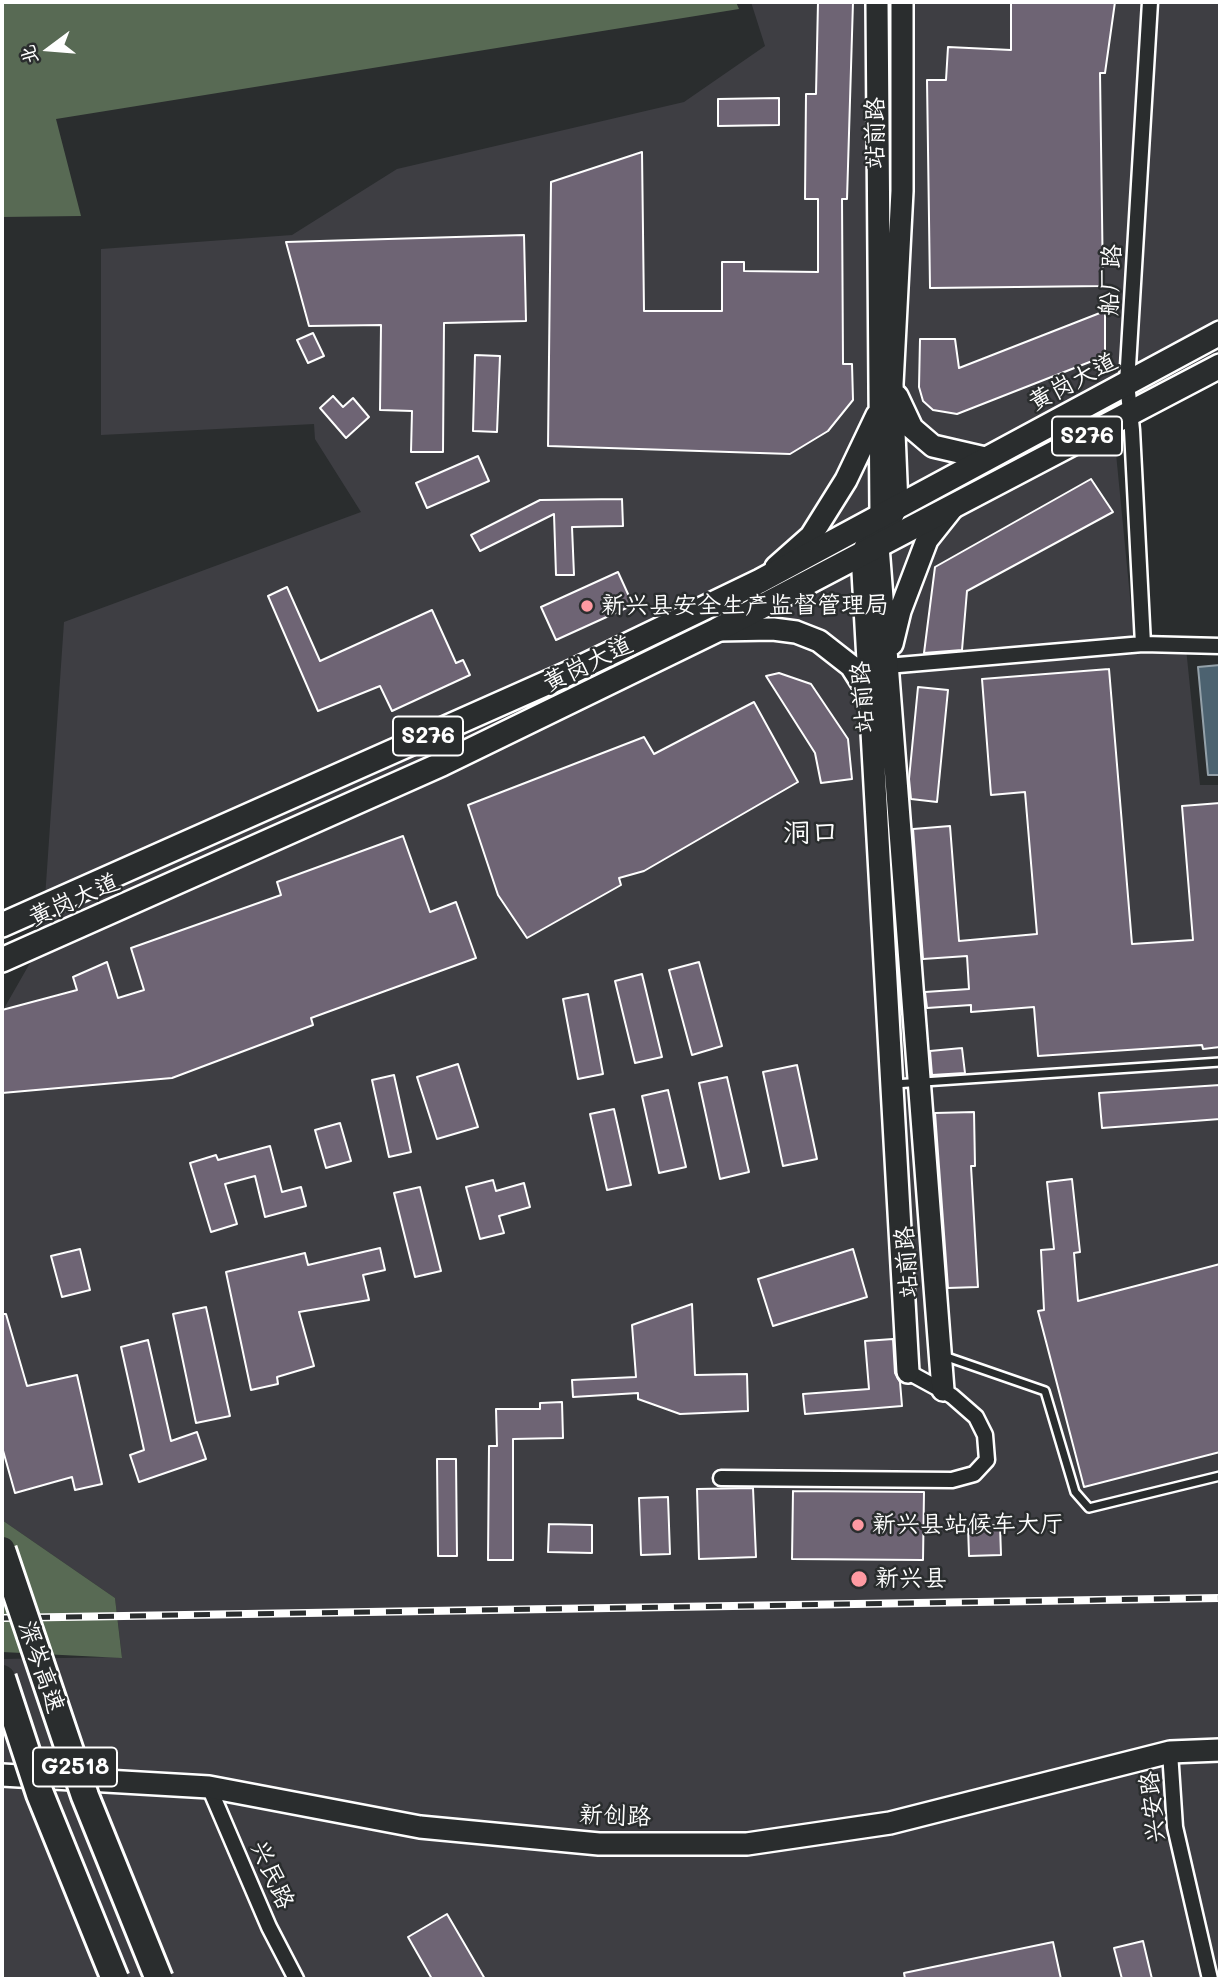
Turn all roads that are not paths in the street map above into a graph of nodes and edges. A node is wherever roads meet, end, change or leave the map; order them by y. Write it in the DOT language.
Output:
graph roads {
  1 [pos="877,2"];
  2 [pos="902,2"];
  3 [pos="1150,2"];
  4 [pos="1220,333"];
  5 [pos="1220,366"];
  6 [pos="1127,383"];
  7 [pos="892,384"];
  8 [pos="1131,412"];
  9 [pos="878,413"];
  10 [pos="985,458"];
  11 [pos="954,506"];
  12 [pos="889,510"];
  13 [pos="870,550"];
  14 [pos="760,581"];
  15 [pos="718,630"];
  16 [pos="1143,644"];
  17 [pos="1220,646"];
  18 [pos="887,666"];
  19 [pos="872,699"];
  20 [pos="93,886"];
  21 [pos="105,915"];
  22 [pos="2,925"];
  23 [pos="2,960"];
  24 [pos="1220,1062"];
  25 [pos="919,1082"];
  26 [pos="890,1084"];
  27 [pos="940,1355"];
  28 [pos="908,1373"];
  29 [pos="943,1390"];
  30 [pos="1220,1476"];
  31 [pos="720,1478"];
  32 [pos="2,1550"];
  33 [pos="2,1678"];
  34 [pos="1220,1750"];
  35 [pos="1170,1752"];
  36 [pos="2,1775"];
  37 [pos="209,1787"];
  38 [pos="115,1979"];
  39 [pos="159,1979"];
  40 [pos="296,1979"];
  41 [pos="1210,1979"];
  1 -- 9 [label="street, 站前路"];
  2 -- 7 [label="street, 站前路"];
  3 -- 6 [label="street, 船厂路"];
  4 -- 6 [label="main road, 黄岗大道 / S276"];
  5 -- 8 [label="main road, 黄岗大道 / S276"];
  6 -- 8 [label="street, 船厂路"];
  6 -- 10 [label="main road, 黄岗大道 / S276"];
  7 -- 10 [label="street"];
  7 -- 12 [label="street, 站前路"];
  8 -- 11 [label="main road, 黄岗大道 / S276"];
  8 -- 16 [label="street, 船厂路"];
  9 -- 12 [label="street, 站前路"];
  9 -- 14 [label="street"];
  10 -- 12 [label="main road, 黄岗大道 / S276"];
  11 -- 13 [label="main road, 黄岗大道 / S276"];
  11 -- 18 [label="street"];
  12 -- 13 [label="street, 站前路"];
  12 -- 14 [label="main road, 黄岗大道 / S276"];
  13 -- 15 [label="main road, 黄岗大道 / S276"];
  13 -- 18 [label="street, 站前路"];
  13 -- 19 [label="street, 站前路"];
  14 -- 20 [label="main road, 黄岗大道 / S276"];
  15 -- 19 [label="street"];
  15 -- 21 [label="main road, 黄岗大道 / S276"];
  16 -- 17 [label="street"];
  16 -- 18 [label="street"];
  18 -- 25 [label="street, 站前路"];
  19 -- 26 [label="street, 站前路"];
  20 -- 21 [label="main road"];
  20 -- 22 [label="main road, 黄岗大道 / S276"];
  21 -- 23 [label="main road, 黄岗大道 / S276"];
  24 -- 25 [label="lane"];
  25 -- 26 [label="lane"];
  25 -- 27 [label="street, 站前路"];
  26 -- 28 [label="street, 站前路"];
  27 -- 29 [label="street, 站前路"];
  27 -- 30 [label="lane"];
  28 -- 29 [label="street"];
  29 -- 31 [label="street"];
  32 -- 39 [label="highway, 深岑高速 / G2518, bridge"];
  33 -- 38 [label="highway, 深岑高速 / G2518, bridge"];
  34 -- 35 [label="street, 新创路"];
  35 -- 37 [label="street, 新创路"];
  35 -- 41 [label="street, 兴安路"];
  36 -- 37 [label="street, 新创路"];
  37 -- 40 [label="street, 兴民路"];
}
